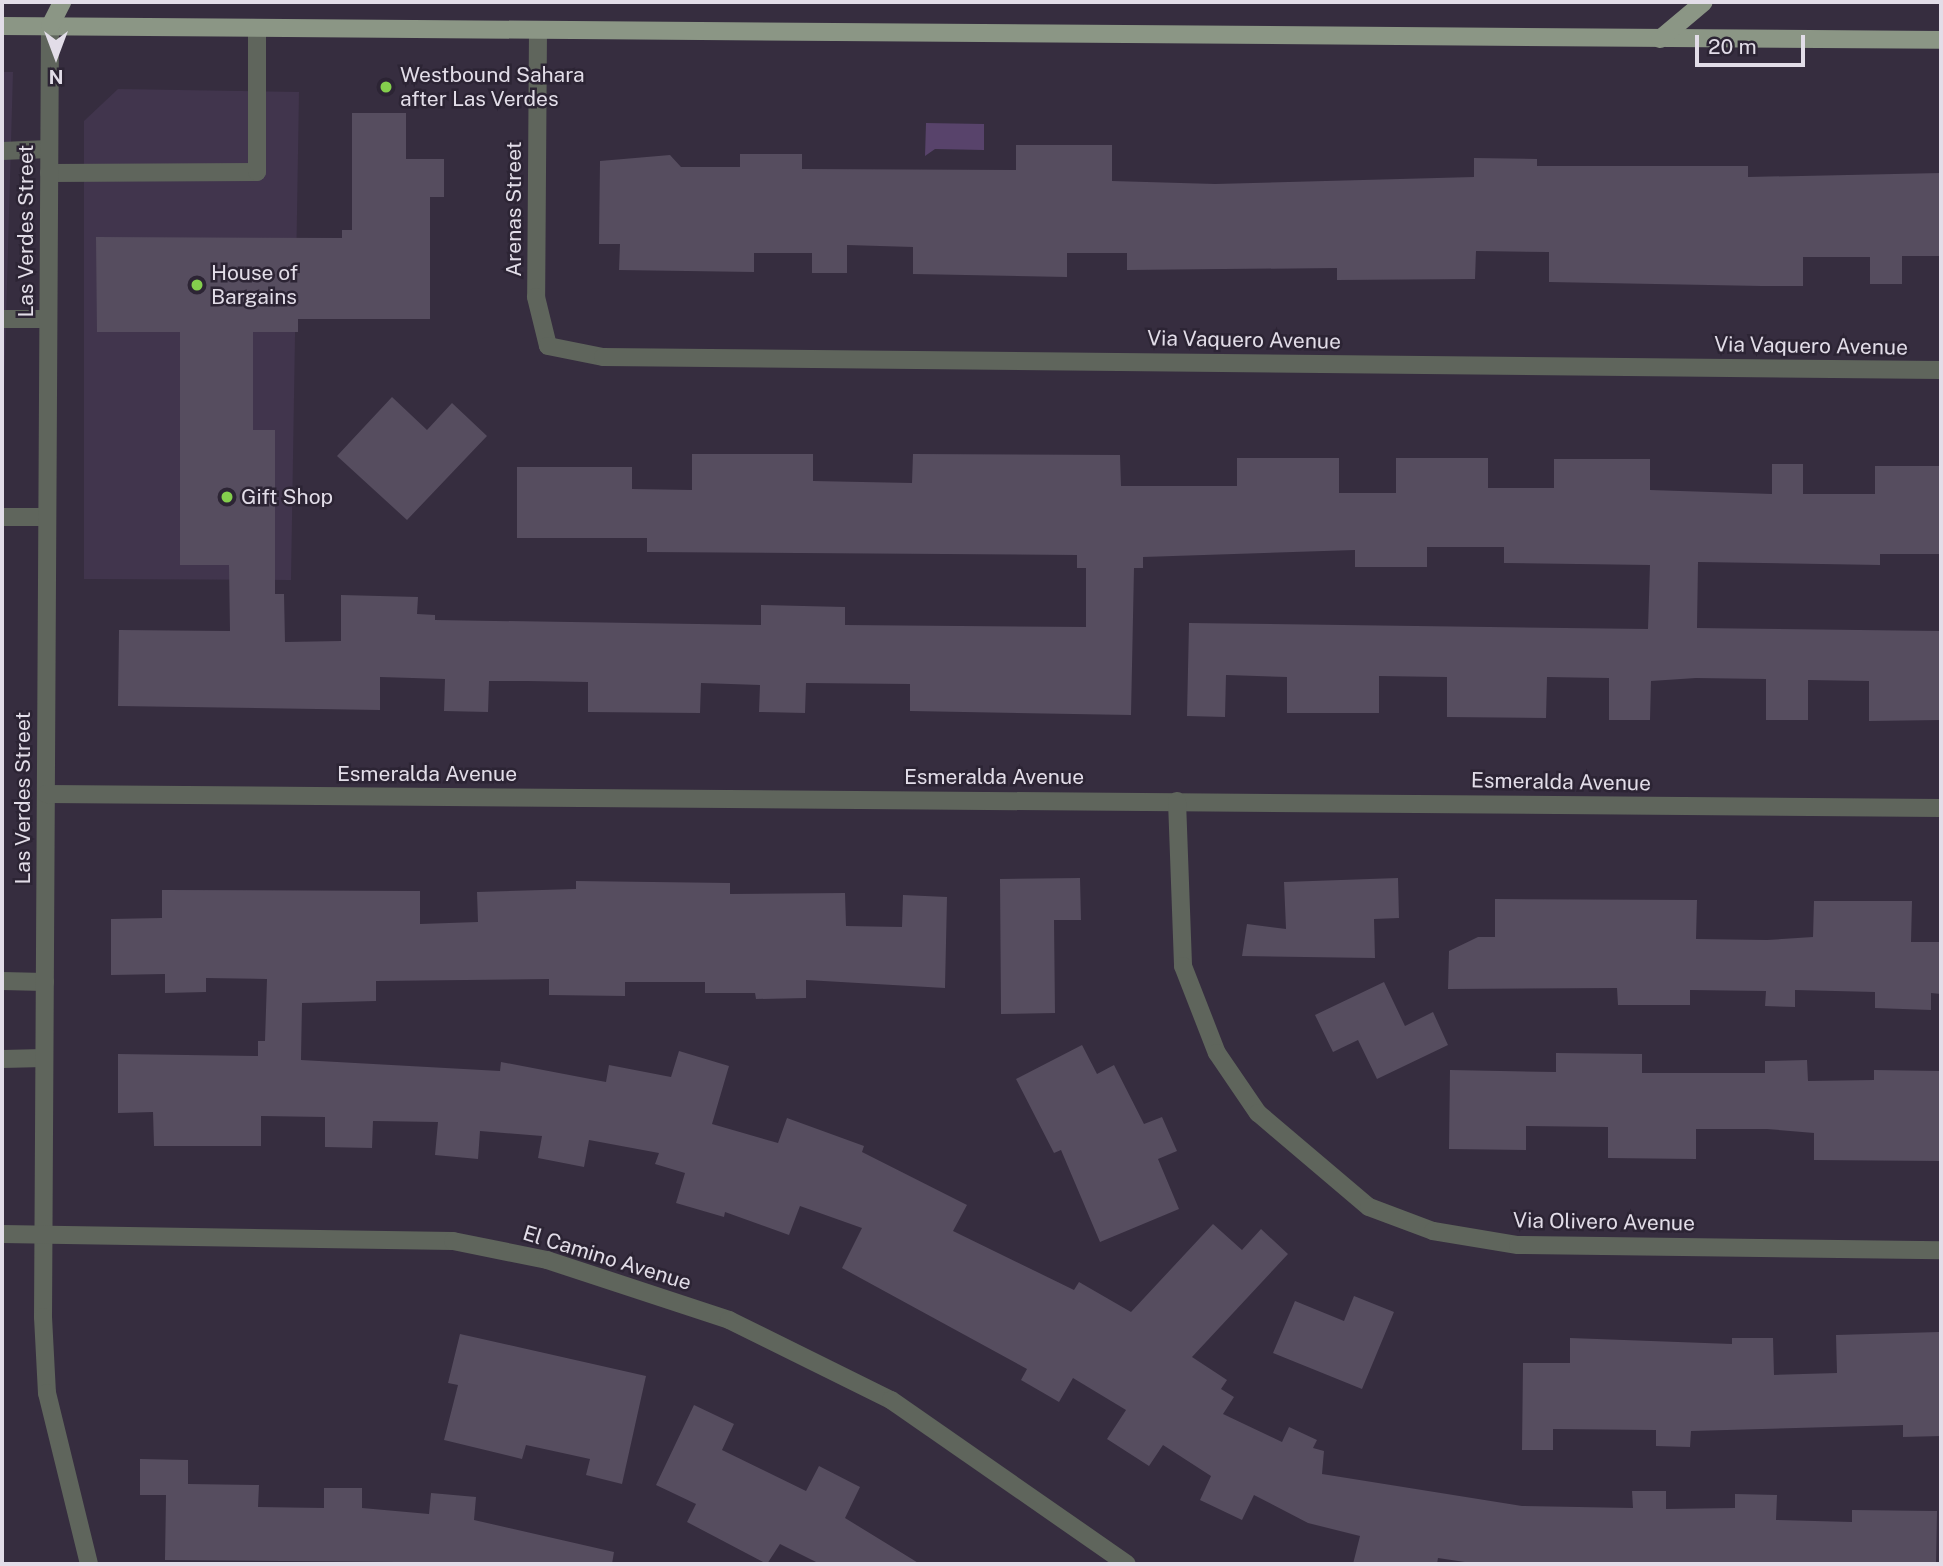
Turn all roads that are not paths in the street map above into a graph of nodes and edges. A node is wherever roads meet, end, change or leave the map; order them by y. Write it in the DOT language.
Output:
graph roads {
  1 [pos="62,2"];
  2 [pos="1704,2"];
  3 [pos="2,26"];
  4 [pos="50,26"];
  5 [pos="257,28"];
  6 [pos="538,30"];
  7 [pos="1660,39"];
  8 [pos="1941,40"];
  9 [pos="49,149"];
  10 [pos="2,152"];
  11 [pos="49,173"];
  12 [pos="48,318"];
  13 [pos="2,319"];
  14 [pos="548,346"];
  15 [pos="1941,370"];
  16 [pos="2,517"];
  17 [pos="47,517"];
  18 [pos="46,794"];
  19 [pos="1177,801"];
  20 [pos="1941,808"];
  21 [pos="2,981"];
  22 [pos="45,982"];
  23 [pos="44,1058"];
  24 [pos="2,1059"];
  25 [pos="2,1234"];
  26 [pos="43,1235"];
  27 [pos="1941,1250"];
  28 [pos="89,1564"];
  29 [pos="1127,1564"];
  1 -- 4 [label="main road"];
  2 -- 7 [label="main road"];
  3 -- 4 [label="main road"];
  4 -- 5 [label="main road"];
  4 -- 9 [label="street, Las Verdes Street"];
  5 -- 6 [label="main road"];
  5 -- 11 [label="street"];
  6 -- 7 [label="main road"];
  6 -- 14 [label="street, Arenas Street"];
  7 -- 8 [label="main road"];
  9 -- 10 [label="street"];
  9 -- 11 [label="street, Las Verdes Street"];
  11 -- 12 [label="street, Las Verdes Street"];
  12 -- 13 [label="street"];
  12 -- 17 [label="street, Las Verdes Street"];
  14 -- 15 [label="street, Via Vaquero Avenue"];
  16 -- 17 [label="street"];
  17 -- 18 [label="street, Las Verdes Street"];
  18 -- 19 [label="street, Esmeralda Avenue"];
  18 -- 22 [label="street, Las Verdes Street"];
  19 -- 20 [label="street, Esmeralda Avenue"];
  19 -- 27 [label="street, Via Olivero Avenue"];
  21 -- 22 [label="street"];
  22 -- 23 [label="street, Las Verdes Street"];
  23 -- 24 [label="street"];
  23 -- 26 [label="street, Las Verdes Street"];
  25 -- 26 [label="street, El Camino Avenue"];
  26 -- 28 [label="street, Las Verdes Street"];
  26 -- 29 [label="street, El Camino Avenue"];
}
